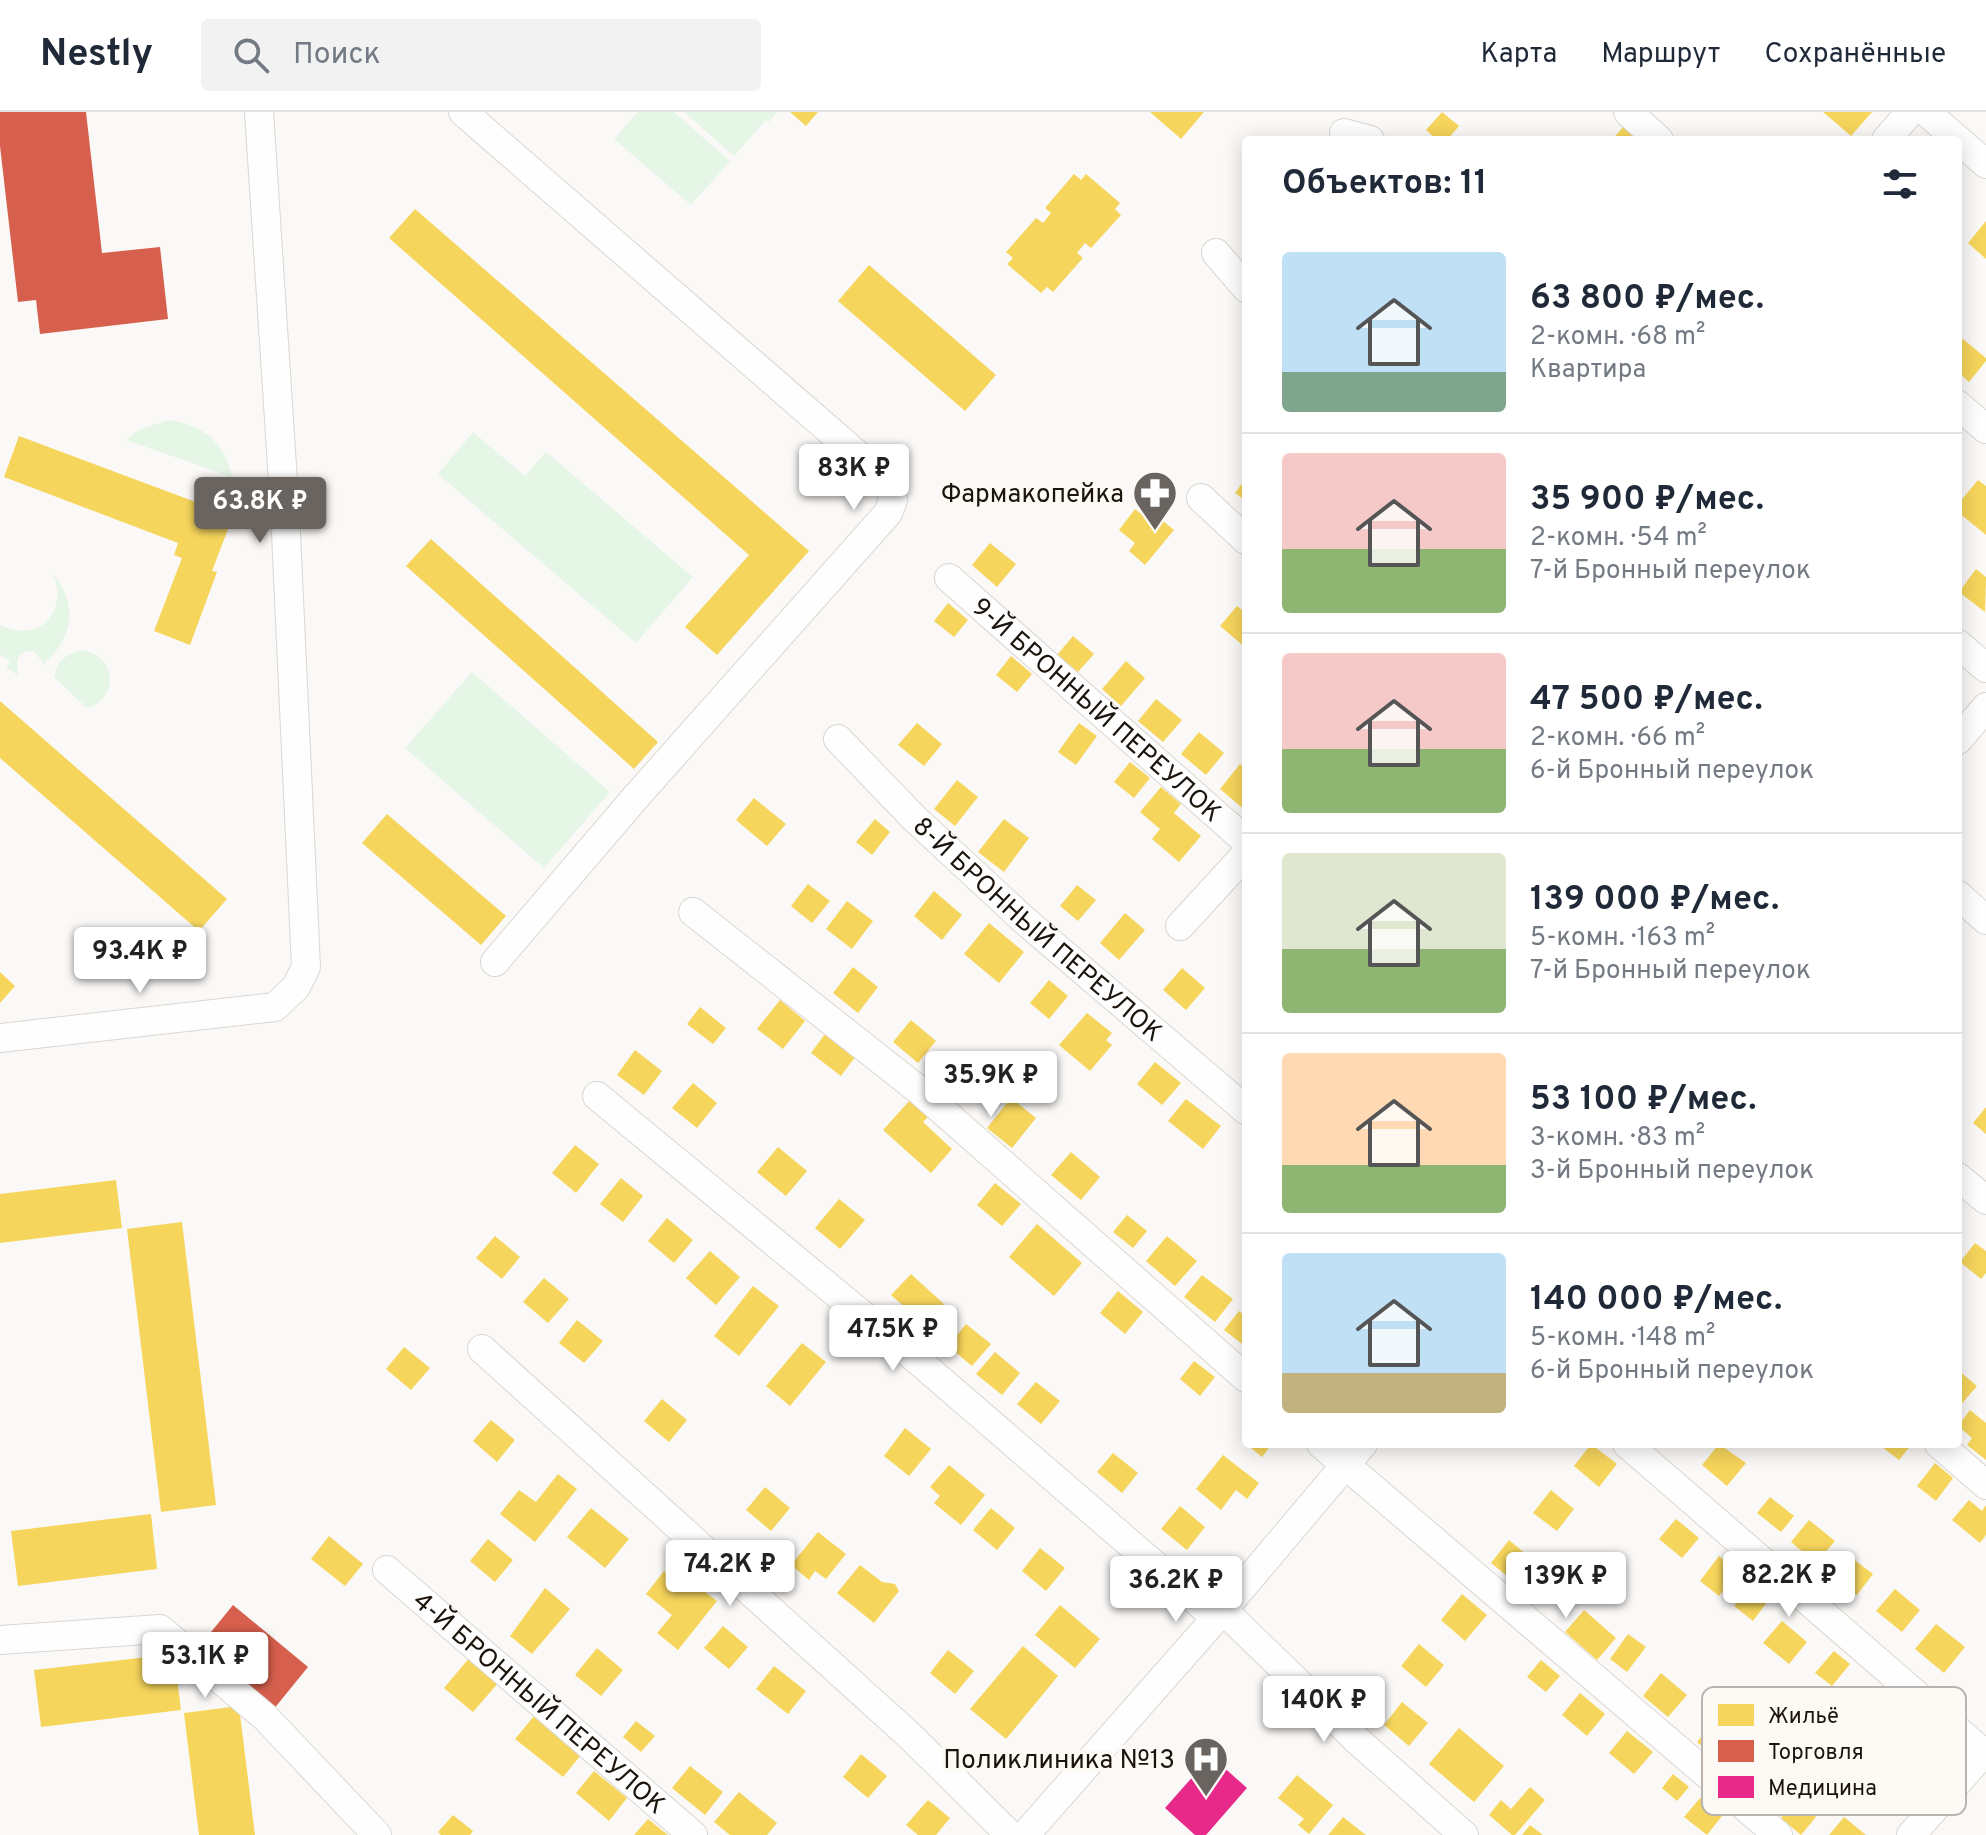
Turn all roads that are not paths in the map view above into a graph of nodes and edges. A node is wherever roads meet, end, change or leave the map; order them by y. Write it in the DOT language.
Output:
graph roads {
  1 [pos="259,112"];
  2 [pos="463,112"];
  3 [pos="1628,112"];
  4 [pos="1910,112"];
  5 [pos="1926,112"];
  6 [pos="1655,136"];
  7 [pos="1889,136"];
  8 [pos="1954,136"];
  9 [pos="1962,143"];
  10 [pos="1986,164"];
  11 [pos="1216,253"];
  12 [pos="1242,283"];
  13 [pos="1962,408"];
  14 [pos="1986,429"];
  15 [pos="1201,498"];
  16 [pos="1242,536"];
  17 [pos="949,578"];
  18 [pos="1962,647"];
  19 [pos="1986,668"];
  20 [pos="1986,707"];
  21 [pos="1962,735"];
  22 [pos="838,739"];
  23 [pos="1242,837"];
  24 [pos="1242,858"];
  25 [pos="1962,899"];
  26 [pos="693,912"];
  27 [pos="1986,920"];
  28 [pos="1180,926"];
  29 [pos="495,962"];
  30 [pos="0,1038"];
  31 [pos="597,1096"];
  32 [pos="1242,1107"];
  33 [pos="1962,1180"];
  34 [pos="1986,1200"];
  35 [pos="482,1349"];
  36 [pos="1242,1374"];
  37 [pos="1333,1448"];
  38 [pos="1632,1448"];
  39 [pos="1944,1448"];
  40 [pos="1354,1455"];
  41 [pos="1986,1485"];
  42 [pos="387,1570"];
  43 [pos="1220,1614"];
  44 [pos="0,1640"];
  45 [pos="1909,1687"];
  46 [pos="1966,1737"];
  47 [pos="1985,1753"];
  48 [pos="1702,1767"];
  49 [pos="1966,1774"];
  50 [pos="1756,1815"];
  51 [pos="1929,1815"];
  52 [pos="377,1835"];
  53 [pos="693,1835"];
  54 [pos="1010,1835"];
  55 [pos="1025,1835"];
  56 [pos="1464,1835"];
  57 [pos="1778,1835"];
  58 [pos="1911,1835"];
  1 -- 30 [label="street"];
  2 -- 29 [label="street"];
  3 -- 6 [label="street"];
  4 -- 7 [label="street"];
  5 -- 8 [label="street"];
  9 -- 10 [label="street"];
  11 -- 12 [label="street"];
  13 -- 14 [label="street"];
  15 -- 16 [label="street"];
  17 -- 23 [label="street, 9-Й БРОННЫЙ ПЕРЕУЛОК"];
  18 -- 19 [label="street"];
  20 -- 21 [label="street"];
  22 -- 32 [label="street, 8-Й БРОННЫЙ ПЕРЕУЛОК"];
  24 -- 28 [label="street"];
  25 -- 27 [label="street"];
  26 -- 36 [label="street"];
  31 -- 43 [label="street"];
  33 -- 34 [label="street"];
  35 -- 54 [label="street"];
  37 -- 40 [label="street"];
  38 -- 45 [label="street"];
  39 -- 41 [label="street"];
  40 -- 43 [label="street"];
  40 -- 48 [label="street"];
  42 -- 53 [label="street, 4-Й БРОННЫЙ ПЕРЕУЛОК"];
  43 -- 55 [label="street"];
  43 -- 56 [label="street"];
  44 -- 52 [label="street"];
  46 -- 47 [label="street"];
  47 -- 49 [label="street"];
  50 -- 57 [label="street"];
  51 -- 58 [label="street"];
}
